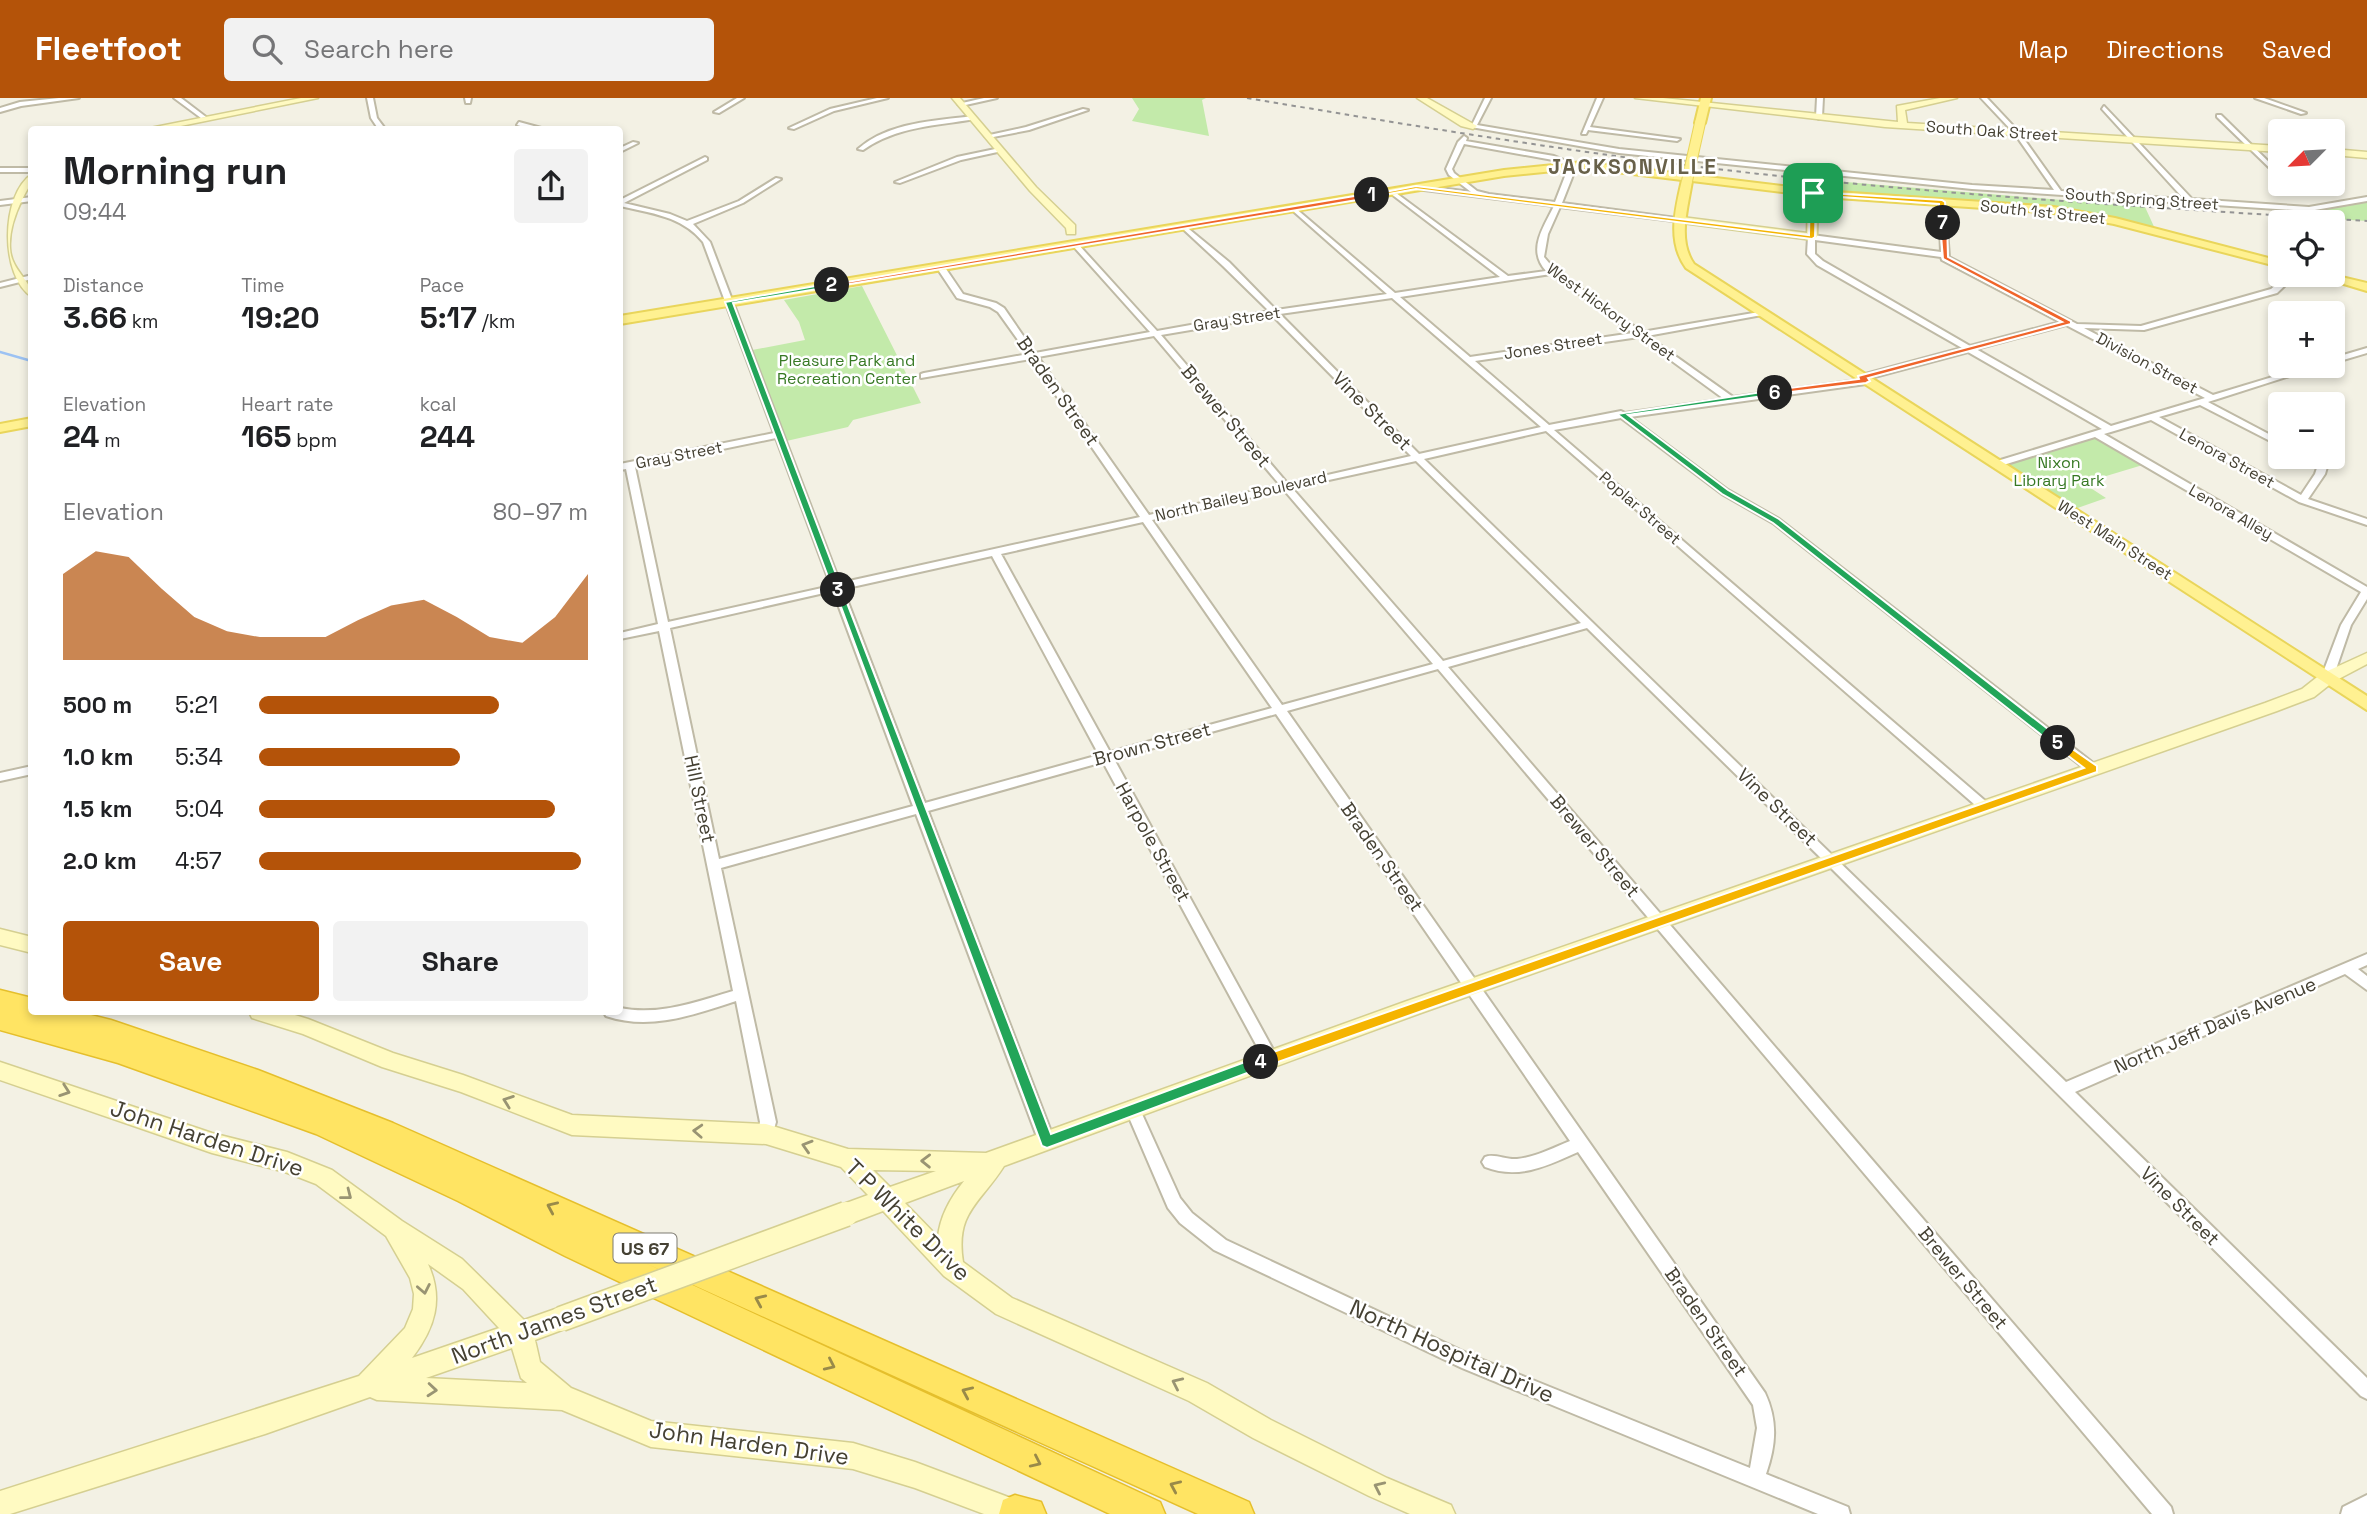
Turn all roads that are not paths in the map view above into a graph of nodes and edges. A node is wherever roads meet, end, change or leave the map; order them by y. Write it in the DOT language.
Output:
graph roads {
  1 [pos="76,98"];
  2 [pos="177,98"];
  3 [pos="314,98"];
  4 [pos="370,98"];
  5 [pos="741,98"];
  6 [pos="885,98"];
  7 [pos="994,98"];
  8 [pos="1422,98"];
  9 [pos="1488,98"];
  10 [pos="1600,98"];
  11 [pos="1639,98"];
  12 [pos="1820,98"];
  13 [pos="1953,98"];
  14 [pos="1984,98"];
  15 [pos="2258,98"];
  16 [pos="1936,99"];
  17 [pos="283,100"];
  18 [pos="958,101"];
  19 [pos="1705,102"];
  20 [pos="2104,108"];
  21 [pos="0,110"];
  22 [pos="1085,110"];
  23 [pos="717,113"];
  24 [pos="2303,113"];
  25 [pos="2219,116"];
  26 [pos="203,117"];
  27 [pos="1819,117"];
  28 [pos="973,118"];
  29 [pos="519,124"];
  30 [pos="1903,125"];
  31 [pos="162,126"];
  32 [pos="381,126"];
  33 [pos="527,126"];
  34 [pos="1472,126"];
  35 [pos="792,128"];
  36 [pos="1586,128"];
  37 [pos="2017,133"];
  38 [pos="988,136"];
  39 [pos="1677,139"];
  40 [pos="2132,140"];
  41 [pos="635,143"];
  42 [pos="1580,144"];
  43 [pos="2248,147"];
  44 [pos="2268,148"];
  45 [pos="623,149"];
  46 [pos="861,149"];
  47 [pos="1000,150"];
  48 [pos="2345,153"];
  49 [pos="2367,155"];
  50 [pos="705,159"];
  51 [pos="1572,165"];
  52 [pos="2268,166"];
  53 [pos="0,170"];
  54 [pos="28,170"];
  55 [pos="778,179"];
  56 [pos="28,181"];
  57 [pos="898,181"];
  58 [pos="1459,181"];
  59 [pos="1416,187"];
  60 [pos="1392,192"];
  61 [pos="1813,193"];
  62 [pos="2060,194"];
  63 [pos="1488,196"];
  64 [pos="2367,199"];
  65 [pos="28,200"];
  66 [pos="623,201"];
  67 [pos="16,202"];
  68 [pos="1942,202"];
  69 [pos="2191,202"];
  70 [pos="0,203"];
  71 [pos="623,204"];
  72 [pos="1557,205"];
  73 [pos="1294,209"];
  74 [pos="1682,220"];
  75 [pos="687,223"];
  76 [pos="1184,227"];
  77 [pos="1812,237"];
  78 [pos="1079,245"];
  79 [pos="1944,255"];
  80 [pos="2268,261"];
  81 [pos="941,268"];
  82 [pos="1552,272"];
  83 [pos="28,277"];
  84 [pos="1507,279"];
  85 [pos="17,280"];
  86 [pos="2345,281"];
  87 [pos="0,285"];
  88 [pos="2278,287"];
  89 [pos="2367,287"];
  90 [pos="28,290"];
  91 [pos="1394,296"];
  92 [pos="729,302"];
  93 [pos="1275,313"];
  94 [pos="1762,313"];
  95 [pos="623,320"];
  96 [pos="2070,323"];
  97 [pos="2141,328"];
  98 [pos="1157,333"];
  99 [pos="1638,333"];
  100 [pos="2104,341"];
  101 [pos="1970,349"];
  102 [pos="2367,351"];
  103 [pos="1034,356"];
  104 [pos="2345,357"];
  105 [pos="1469,360"];
  106 [pos="924,376"];
  107 [pos="2278,378"];
  108 [pos="1864,379"];
  109 [pos="1730,398"];
  110 [pos="2212,398"];
  111 [pos="2200,401"];
  112 [pos="1621,414"];
  113 [pos="2152,416"];
  114 [pos="28,423"];
  115 [pos="0,428"];
  116 [pos="1547,428"];
  117 [pos="2109,429"];
  118 [pos="2095,433"];
  119 [pos="779,435"];
  120 [pos="2268,437"];
  121 [pos="1418,457"];
  122 [pos="1997,464"];
  123 [pos="625,466"];
  124 [pos="2321,469"];
  125 [pos="1285,486"];
  126 [pos="2302,500"];
  127 [pos="1144,518"];
  128 [pos="2367,522"];
  129 [pos="995,552"];
  130 [pos="837,587"];
  131 [pos="2367,591"];
  132 [pos="1590,624"];
  133 [pos="664,626"];
  134 [pos="623,635"];
  135 [pos="2367,658"];
  136 [pos="1441,665"];
  137 [pos="2327,678"];
  138 [pos="2367,704"];
  139 [pos="1279,709"];
  140 [pos="1107,757"];
  141 [pos="2093,769"];
  142 [pos="28,771"];
  143 [pos="0,777"];
  144 [pos="920,808"];
  145 [pos="1986,808"];
  146 [pos="1833,862"];
  147 [pos="715,865"];
  148 [pos="1660,922"];
  149 [pos="0,937"];
  150 [pos="28,944"];
  151 [pos="2367,959"];
  152 [pos="2347,968"];
  153 [pos="2367,984"];
  154 [pos="1472,987"];
  155 [pos="741,994"];
  156 [pos="0,1001"];
  157 [pos="28,1008"];
  158 [pos="623,1014"];
  159 [pos="51,1015"];
  160 [pos="269,1015"];
  161 [pos="0,1019"];
  162 [pos="1271,1059"];
  163 [pos="0,1071"];
  164 [pos="2064,1090"];
  165 [pos="1132,1108"];
  166 [pos="766,1134"];
  167 [pos="1047,1142"];
  168 [pos="1582,1143"];
  169 [pos="848,1159"];
  170 [pos="995,1162"];
  171 [pos="1490,1162"];
  172 [pos="888,1200"];
  173 [pos="394,1229"];
  174 [pos="952,1268"];
  175 [pos="521,1334"];
  176 [pos="364,1388"];
  177 [pos="2367,1390"];
  178 [pos="562,1397"];
  179 [pos="1755,1479"];
  180 [pos="0,1504"];
  181 [pos="2367,1504"];
  182 [pos="1019,1514"];
  183 [pos="1148,1514"];
  184 [pos="1237,1514"];
  185 [pos="1442,1514"];
  186 [pos="1840,1514"];
  187 [pos="2164,1514"];
  188 [pos="2350,1514"];
  1 -- 21 [label="street"];
  2 -- 26 [label="street"];
  3 -- 17 [label="street"];
  4 -- 32 [label="street"];
  5 -- 23 [label="street"];
  6 -- 35 [label="street"];
  7 -- 18 [label="street"];
  8 -- 34 [label="street"];
  9 -- 34 [label="street"];
  10 -- 36 [label="street"];
  11 -- 19 [label="street, South Oak Street"];
  12 -- 27 [label="street"];
  13 -- 16 [label="street"];
  14 -- 37 [label="street"];
  15 -- 24 [label="street"];
  16 -- 30 [label="street"];
  17 -- 26 [label="street"];
  18 -- 28 [label="street"];
  19 -- 27 [label="street, South Oak Street"];
  19 -- 74 [label="main road, West Main Street, bridge"];
  20 -- 40 [label="street"];
  22 -- 38 [label="street"];
  25 -- 43 [label="street"];
  26 -- 31 [label="street"];
  27 -- 30 [label="street, South Oak Street"];
  28 -- 38 [label="street"];
  28 -- 46 [label="street"];
  29 -- 33 [label="street"];
  30 -- 37 [label="street, South Oak Street"];
  34 -- 42 [label="street, South Spring Street"];
  36 -- 39 [label="street"];
  36 -- 42 [label="street"];
  37 -- 40 [label="street, South Oak Street"];
  37 -- 62 [label="street"];
  38 -- 47 [label="street"];
  40 -- 43 [label="street, South Oak Street"];
  40 -- 69 [label="street"];
  41 -- 45 [label="street"];
  42 -- 62 [label="street, South Spring Street"];
  43 -- 44 [label="street, South Oak Street"];
  43 -- 52 [label="street"];
  47 -- 57 [label="street"];
  47 -- 78 [label="street"];
  48 -- 49 [label="street"];
  50 -- 66 [label="street"];
  51 -- 58 [label="main road, South 1st Street"];
  51 -- 58 [label="street"];
  51 -- 61 [label="main road, South 1st Street"];
  51 -- 72 [label="street, West Hickory Street"];
  53 -- 54 [label="street"];
  55 -- 75 [label="street"];
  56 -- 67 [label="street"];
  58 -- 59 [label="main road, South 1st Street"];
  58 -- 63 [label="street"];
  59 -- 60 [label="main road, South 1st Street"];
  59 -- 63 [label="street"];
  60 -- 73 [label="main road, South 1st Street"];
  60 -- 84 [label="street"];
  61 -- 68 [label="main road, South 1st Street"];
  61 -- 77 [label="street"];
  62 -- 69 [label="street, South Spring Street"];
  63 -- 72 [label="street"];
  64 -- 69 [label="street, South Spring Street"];
  65 -- 67 [label="street"];
  67 -- 70 [label="street"];
  67 -- 85 [label="street"];
  68 -- 79 [label="street"];
  68 -- 80 [label="main road, South 1st Street"];
  71 -- 75 [label="street"];
  72 -- 74 [label="street"];
  72 -- 82 [label="street, West Hickory Street"];
  73 -- 76 [label="main road, South 1st Street"];
  73 -- 91 [label="street, Poplar Street"];
  74 -- 77 [label="street"];
  74 -- 94 [label="main road, West Main Street"];
  75 -- 92 [label="street"];
  76 -- 78 [label="main road, South 1st Street"];
  76 -- 93 [label="street, Vine Street"];
  77 -- 79 [label="street"];
  77 -- 101 [label="street"];
  78 -- 81 [label="main road, South 1st Street"];
  78 -- 98 [label="street, Brewer Street"];
  79 -- 96 [label="street, Division Street"];
  81 -- 92 [label="main road, South 1st Street"];
  81 -- 103 [label="street, Braden Street"];
  82 -- 84 [label="street, Gray Street"];
  82 -- 99 [label="street, West Hickory Street"];
  83 -- 85 [label="street"];
  84 -- 91 [label="street, Gray Street"];
  85 -- 87 [label="street"];
  85 -- 90 [label="street"];
  86 -- 89 [label="main road"];
  88 -- 97 [label="street"];
  91 -- 93 [label="street, Gray Street"];
  91 -- 105 [label="street, Poplar Street"];
  92 -- 95 [label="main road, South 1st Street"];
  92 -- 119 [label="street"];
  93 -- 98 [label="street, Gray Street"];
  93 -- 121 [label="street, Vine Street"];
  94 -- 99 [label="street, Jones Street"];
  94 -- 108 [label="main road, West Main Street"];
  96 -- 97 [label="street"];
  96 -- 100 [label="street, Division Street"];
  96 -- 101 [label="street, North Bailey Boulevard"];
  97 -- 100 [label="street"];
  98 -- 103 [label="street, Gray Street"];
  98 -- 125 [label="street, Brewer Street"];
  99 -- 105 [label="street, Jones Street"];
  99 -- 109 [label="street, West Hickory Street"];
  100 -- 110 [label="street, Division Street"];
  101 -- 108 [label="street, North Bailey Boulevard"];
  101 -- 117 [label="street"];
  102 -- 104 [label="street"];
  103 -- 106 [label="street, Gray Street"];
  103 -- 127 [label="street, Braden Street"];
  105 -- 116 [label="street, Poplar Street"];
  107 -- 110 [label="street"];
  108 -- 109 [label="street, North Bailey Boulevard"];
  108 -- 122 [label="main road, West Main Street"];
  109 -- 112 [label="street, North Bailey Boulevard"];
  110 -- 111 [label="street"];
  111 -- 113 [label="street"];
  111 -- 120 [label="street, Lenora Street"];
  112 -- 116 [label="street, North Bailey Boulevard"];
  112 -- 141 [label="street"];
  113 -- 117 [label="street"];
  113 -- 126 [label="street, Lenora Street"];
  114 -- 115 [label="main road"];
  116 -- 121 [label="street, North Bailey Boulevard"];
  116 -- 145 [label="street, Poplar Street"];
  117 -- 118 [label="street"];
  118 -- 122 [label="street"];
  118 -- 131 [label="street, Lenora Alley"];
  119 -- 123 [label="street, Gray Street"];
  119 -- 130 [label="street"];
  121 -- 125 [label="street, North Bailey Boulevard"];
  121 -- 132 [label="street, Vine Street"];
  122 -- 137 [label="main road, West Main Street"];
  123 -- 133 [label="street, Hill Street"];
  124 -- 126 [label="street"];
  125 -- 127 [label="street, North Bailey Boulevard"];
  125 -- 136 [label="street, Brewer Street"];
  126 -- 128 [label="street, Lenora Street"];
  127 -- 129 [label="street, North Bailey Boulevard"];
  127 -- 139 [label="street, Braden Street"];
  129 -- 130 [label="street, North Bailey Boulevard"];
  129 -- 140 [label="street, Harpole Street"];
  130 -- 133 [label="street, North Bailey Boulevard"];
  130 -- 144 [label="street"];
  131 -- 137 [label="street"];
  132 -- 136 [label="street, Brown Street"];
  132 -- 146 [label="street, Vine Street"];
  133 -- 134 [label="street, North Bailey Boulevard"];
  133 -- 147 [label="street, Hill Street"];
  135 -- 137 [label="street, North James Street"];
  136 -- 139 [label="street, Brown Street"];
  136 -- 148 [label="street, Brewer Street"];
  137 -- 138 [label="main road, West Main Street"];
  137 -- 141 [label="street, North James Street"];
  139 -- 140 [label="street, Brown Street"];
  139 -- 154 [label="street, Braden Street"];
  140 -- 144 [label="street, Brown Street"];
  140 -- 162 [label="street, Harpole Street"];
  141 -- 145 [label="street, North James Street"];
  142 -- 143 [label="street"];
  144 -- 147 [label="street, Brown Street"];
  144 -- 167 [label="street"];
  145 -- 146 [label="street, North James Street"];
  146 -- 148 [label="street, North James Street"];
  146 -- 164 [label="street, Vine Street"];
  147 -- 155 [label="street, Hill Street"];
  148 -- 154 [label="street, North James Street"];
  148 -- 187 [label="street, Brewer Street"];
  149 -- 150 [label="street"];
  151 -- 152 [label="street, North Jeff Davis Avenue"];
  152 -- 153 [label="street"];
  152 -- 164 [label="street, North Jeff Davis Avenue"];
  154 -- 162 [label="street, North James Street"];
  154 -- 168 [label="street, Braden Street"];
  155 -- 158 [label="street"];
  155 -- 166 [label="street, Hill Street"];
  156 -- 157 [label="highway"];
  184 -- 159 [label="highway, US 67, one-way"];
  166 -- 160 [label="street, T P White Drive, one-way"];
  161 -- 183 [label="highway, US 67, one-way"];
  162 -- 165 [label="street, North James Street"];
  163 -- 173 [label="street, John Harden Drive, one-way"];
  164 -- 177 [label="street, Vine Street"];
  165 -- 167 [label="street, North James Street"];
  165 -- 179 [label="street, North Hospital Drive"];
  169 -- 166 [label="street, T P White Drive, one-way"];
  167 -- 170 [label="street, North James Street"];
  168 -- 171 [label="street"];
  168 -- 179 [label="street, Braden Street"];
  170 -- 169 [label="street, one-way"];
  169 -- 172 [label="street, T P White Drive"];
  170 -- 172 [label="street, North James Street"];
  170 -- 174 [label="street"];
  172 -- 174 [label="street, T P White Drive"];
  172 -- 175 [label="street, North James Street, bridge"];
  173 -- 175 [label="street, John Harden Drive"];
  173 -- 176 [label="street, one-way"];
  185 -- 174 [label="street, T P White Drive, one-way"];
  175 -- 176 [label="street, North James Street"];
  175 -- 178 [label="street, John Harden Drive"];
  176 -- 178 [label="street, one-way"];
  176 -- 180 [label="street, North James Street"];
  178 -- 182 [label="street, John Harden Drive"];
  179 -- 186 [label="street, North Hospital Drive"];
  181 -- 188 [label="street"];
}
